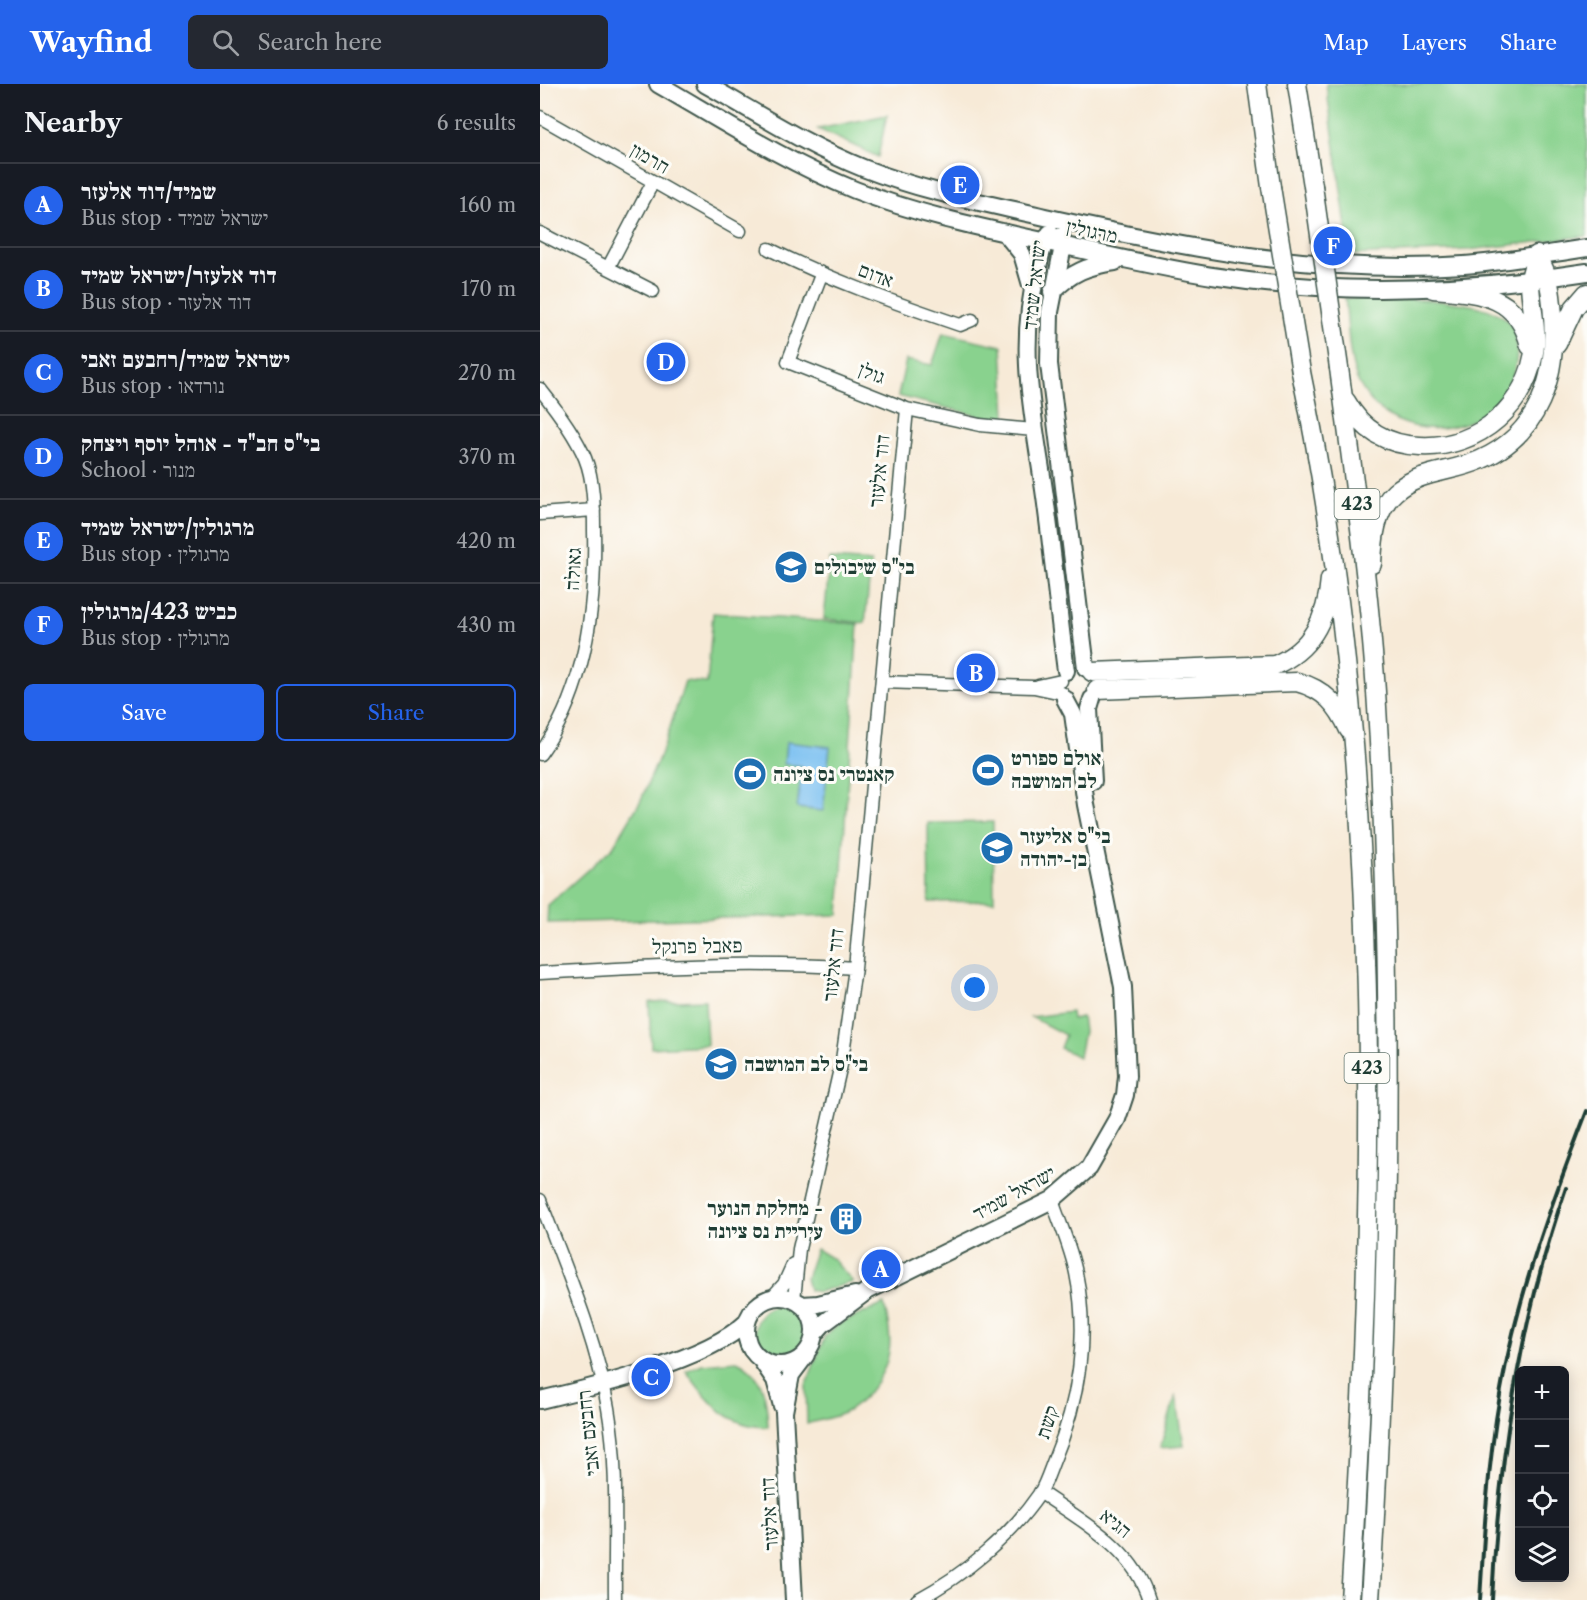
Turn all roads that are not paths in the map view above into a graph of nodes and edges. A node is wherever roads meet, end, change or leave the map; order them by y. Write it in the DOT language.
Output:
graph roads {
  1 [pos="658,84"];
  2 [pos="705,84"];
  3 [pos="1257,84"];
  4 [pos="1297,84"];
  5 [pos="540,117"];
  6 [pos="653,182"];
  7 [pos="1059,220"];
  8 [pos="740,231"];
  9 [pos="540,232"];
  10 [pos="1005,233"];
  11 [pos="1044,242"];
  12 [pos="1063,246"];
  13 [pos="1587,248"];
  14 [pos="769,249"];
  15 [pos="1537,255"];
  16 [pos="1128,260"];
  17 [pos="608,268"];
  18 [pos="1587,272"];
  19 [pos="821,275"];
  20 [pos="1550,277"];
  21 [pos="1530,279"];
  22 [pos="1032,289"];
  23 [pos="1433,289"];
  24 [pos="653,291"];
  25 [pos="1052,292"];
  26 [pos="1587,293"];
  27 [pos="972,321"];
  28 [pos="1554,351"];
  29 [pos="1531,363"];
  30 [pos="540,389"];
  31 [pos="1343,395"];
  32 [pos="907,409"];
  33 [pos="1034,430"];
  34 [pos="594,510"];
  35 [pos="540,514"];
  36 [pos="1331,538"];
  37 [pos="1368,614"];
  38 [pos="1089,670"];
  39 [pos="882,682"];
  40 [pos="1063,686"];
  41 [pos="1095,694"];
  42 [pos="1354,743"];
  43 [pos="540,754"];
  44 [pos="1107,901"];
  45 [pos="855,968"];
  46 [pos="540,973"];
  47 [pos="540,1200"];
  48 [pos="1052,1200"];
  49 [pos="799,1249"];
  50 [pos="867,1291"];
  51 [pos="771,1298"];
  52 [pos="798,1302"];
  53 [pos="747,1322"];
  54 [pos="814,1334"];
  55 [pos="697,1353"];
  56 [pos="806,1355"];
  57 [pos="757,1356"];
  58 [pos="603,1384"];
  59 [pos="540,1400"];
  60 [pos="785,1425"];
  61 [pos="1040,1492"];
  62 [pos="933,1596"];
  63 [pos="615,1600"];
  64 [pos="794,1600"];
  65 [pos="917,1600"];
  66 [pos="1149,1600"];
  67 [pos="1350,1600"];
  68 [pos="1370,1600"];
  1 -- 10 [label="street, מרגולין"];
  2 -- 7 [label="street, מרגולין"];
  3 -- 36 [label="main road, 423, bridge"];
  4 -- 31 [label="main road, 423, bridge"];
  5 -- 6 [label="street, חרמון"];
  6 -- 8 [label="street, חרמון"];
  6 -- 17 [label="street"];
  7 -- 11 [label="street, ישראל שמיד"];
  7 -- 12 [label="street, ישראל שמיד"];
  7 -- 15 [label="street, מרגולין"];
  9 -- 17 [label="street"];
  10 -- 11 [label="street, מרגולין"];
  10 -- 22 [label="street"];
  11 -- 12 [label="street, מרגולין"];
  11 -- 22 [label="street, ישראל שמיד"];
  12 -- 16 [label="street, מרגולין"];
  12 -- 25 [label="street, ישראל שמיד"];
  13 -- 15 [label="street, מרגולין"];
  14 -- 19 [label="street, אדום"];
  15 -- 20 [label="main road"];
  15 -- 21 [label="main road"];
  16 -- 23 [label="street, מרגולין"];
  16 -- 25 [label="street"];
  17 -- 24 [label="street"];
  18 -- 20 [label="street, מרגולין"];
  19 -- 27 [label="street, אדום"];
  19 -- 32 [label="street, גולן"];
  20 -- 21 [label="street, מרגולין"];
  20 -- 28 [label="main road"];
  21 -- 23 [label="street, מרגולין"];
  21 -- 29 [label="main road"];
  22 -- 33 [label="street, ישראל שמיד"];
  23 -- 29 [label="main road"];
  25 -- 38 [label="street, ישראל שמיד"];
  26 -- 28 [label="main road"];
  28 -- 37 [label="main road"];
  29 -- 31 [label="main road"];
  30 -- 34 [label="street, גאולה"];
  31 -- 37 [label="main road, 423"];
  32 -- 33 [label="street, גולן"];
  32 -- 39 [label="street, דוד אלעזר"];
  33 -- 40 [label="street, ישראל שמיד"];
  34 -- 35 [label="street"];
  34 -- 43 [label="street, גאולה"];
  36 -- 38 [label="main road"];
  36 -- 42 [label="main road, 423"];
  37 -- 68 [label="main road, 423"];
  38 -- 40 [label="street"];
  38 -- 41 [label="street"];
  39 -- 40 [label="street"];
  39 -- 45 [label="street, דוד אלעזר"];
  40 -- 41 [label="street"];
  40 -- 44 [label="street, ישראל שמיד"];
  41 -- 42 [label="main road"];
  41 -- 44 [label="street, ישראל שמיד"];
  42 -- 67 [label="main road, 423"];
  44 -- 48 [label="street, ישראל שמיד"];
  45 -- 46 [label="street, פאבל פרנקל"];
  45 -- 49 [label="street, דוד אלעזר"];
  47 -- 58 [label="street, רחבעם זאבי"];
  48 -- 50 [label="street, ישראל שמיד"];
  48 -- 61 [label="street, קשת"];
  49 -- 51 [label="street, דוד אלעזר"];
  49 -- 52 [label="street, דוד אלעזר"];
  50 -- 52 [label="street, ישראל שמיד"];
  50 -- 54 [label="street, ישראל שמיד"];
  51 -- 52 [label="street"];
  51 -- 53 [label="street"];
  52 -- 54 [label="street"];
  53 -- 55 [label="street"];
  53 -- 57 [label="street"];
  54 -- 56 [label="street"];
  55 -- 57 [label="street"];
  55 -- 58 [label="street"];
  56 -- 57 [label="street"];
  56 -- 60 [label="street, דוד אלעזר"];
  57 -- 60 [label="street, דוד אלעזר"];
  58 -- 59 [label="street"];
  58 -- 63 [label="street, רחבעם זאבי"];
  60 -- 64 [label="street, דוד אלעזר"];
  61 -- 62 [label="street, קשת"];
  61 -- 66 [label="street, הגיא"];
  62 -- 65 [label="street, קשת"];
}
